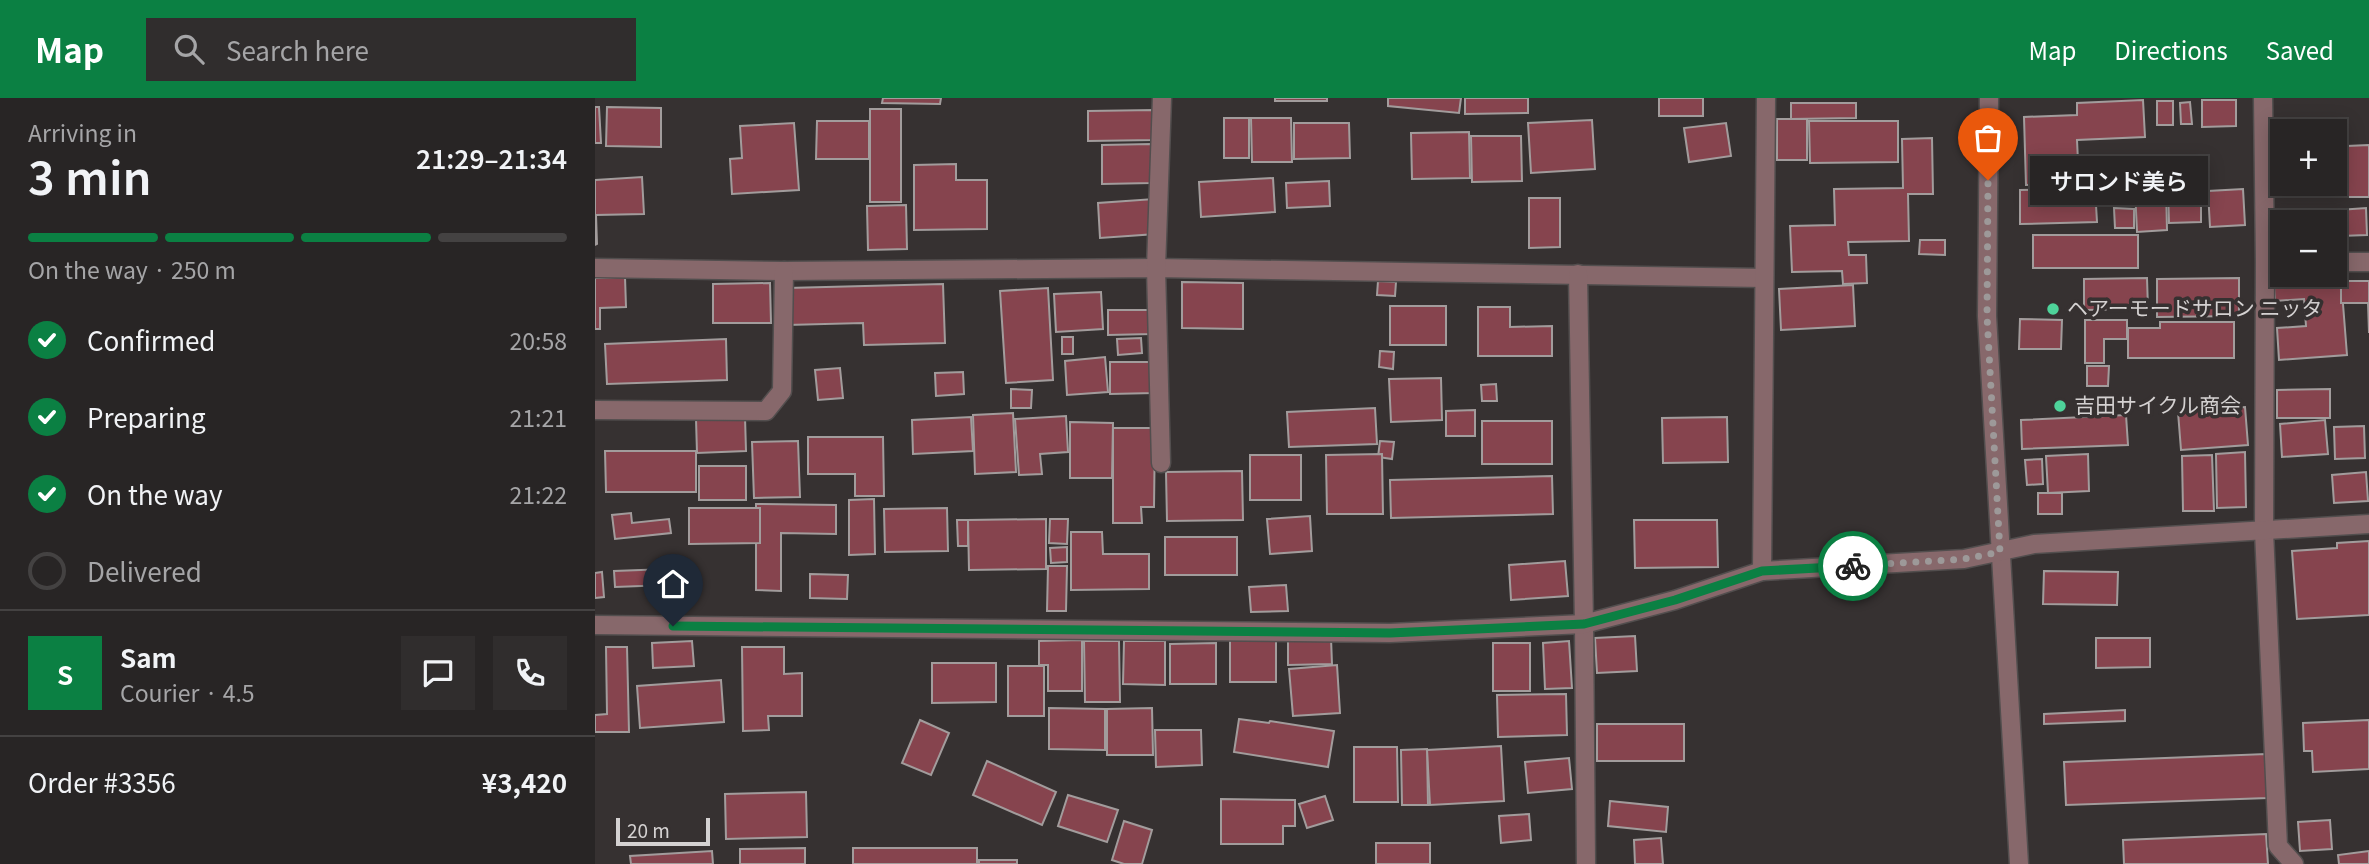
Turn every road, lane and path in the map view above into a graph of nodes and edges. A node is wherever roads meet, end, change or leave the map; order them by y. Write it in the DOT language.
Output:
graph roads {
  1 [pos="1162,98"];
  2 [pos="1766,98"];
  3 [pos="1989,98"];
  4 [pos="2263,98"];
  5 [pos="2271,210"];
  6 [pos="2347,262"];
  7 [pos="2369,262"];
  8 [pos="595,268"];
  9 [pos="1156,268"];
  10 [pos="784,271"];
  11 [pos="1578,274"];
  12 [pos="1764,278"];
  13 [pos="2273,287"];
  14 [pos="595,410"];
  15 [pos="1161,463"];
  16 [pos="2369,524"];
  17 [pos="2264,531"];
  18 [pos="2000,552"];
  19 [pos="1762,571"];
  20 [pos="1584,624"];
  21 [pos="595,625"];
  22 [pos="1586,864"];
  23 [pos="2019,864"];
  24 [pos="2294,864"];
  1 -- 9 [label="street"];
  2 -- 12 [label="street"];
  3 -- 18 [label="street"];
  4 -- 5 [label="street"];
  6 -- 7 [label="street"];
  8 -- 10 [label="street"];
  9 -- 10 [label="street"];
  9 -- 11 [label="street"];
  9 -- 15 [label="street"];
  10 -- 14 [label="street"];
  11 -- 12 [label="street"];
  11 -- 20 [label="street"];
  12 -- 19 [label="street"];
  13 -- 17 [label="street"];
  16 -- 17 [label="street"];
  17 -- 18 [label="street"];
  17 -- 24 [label="street"];
  18 -- 19 [label="street"];
  18 -- 23 [label="street"];
  19 -- 20 [label="street"];
  20 -- 21 [label="street"];
  20 -- 22 [label="street"];
}
